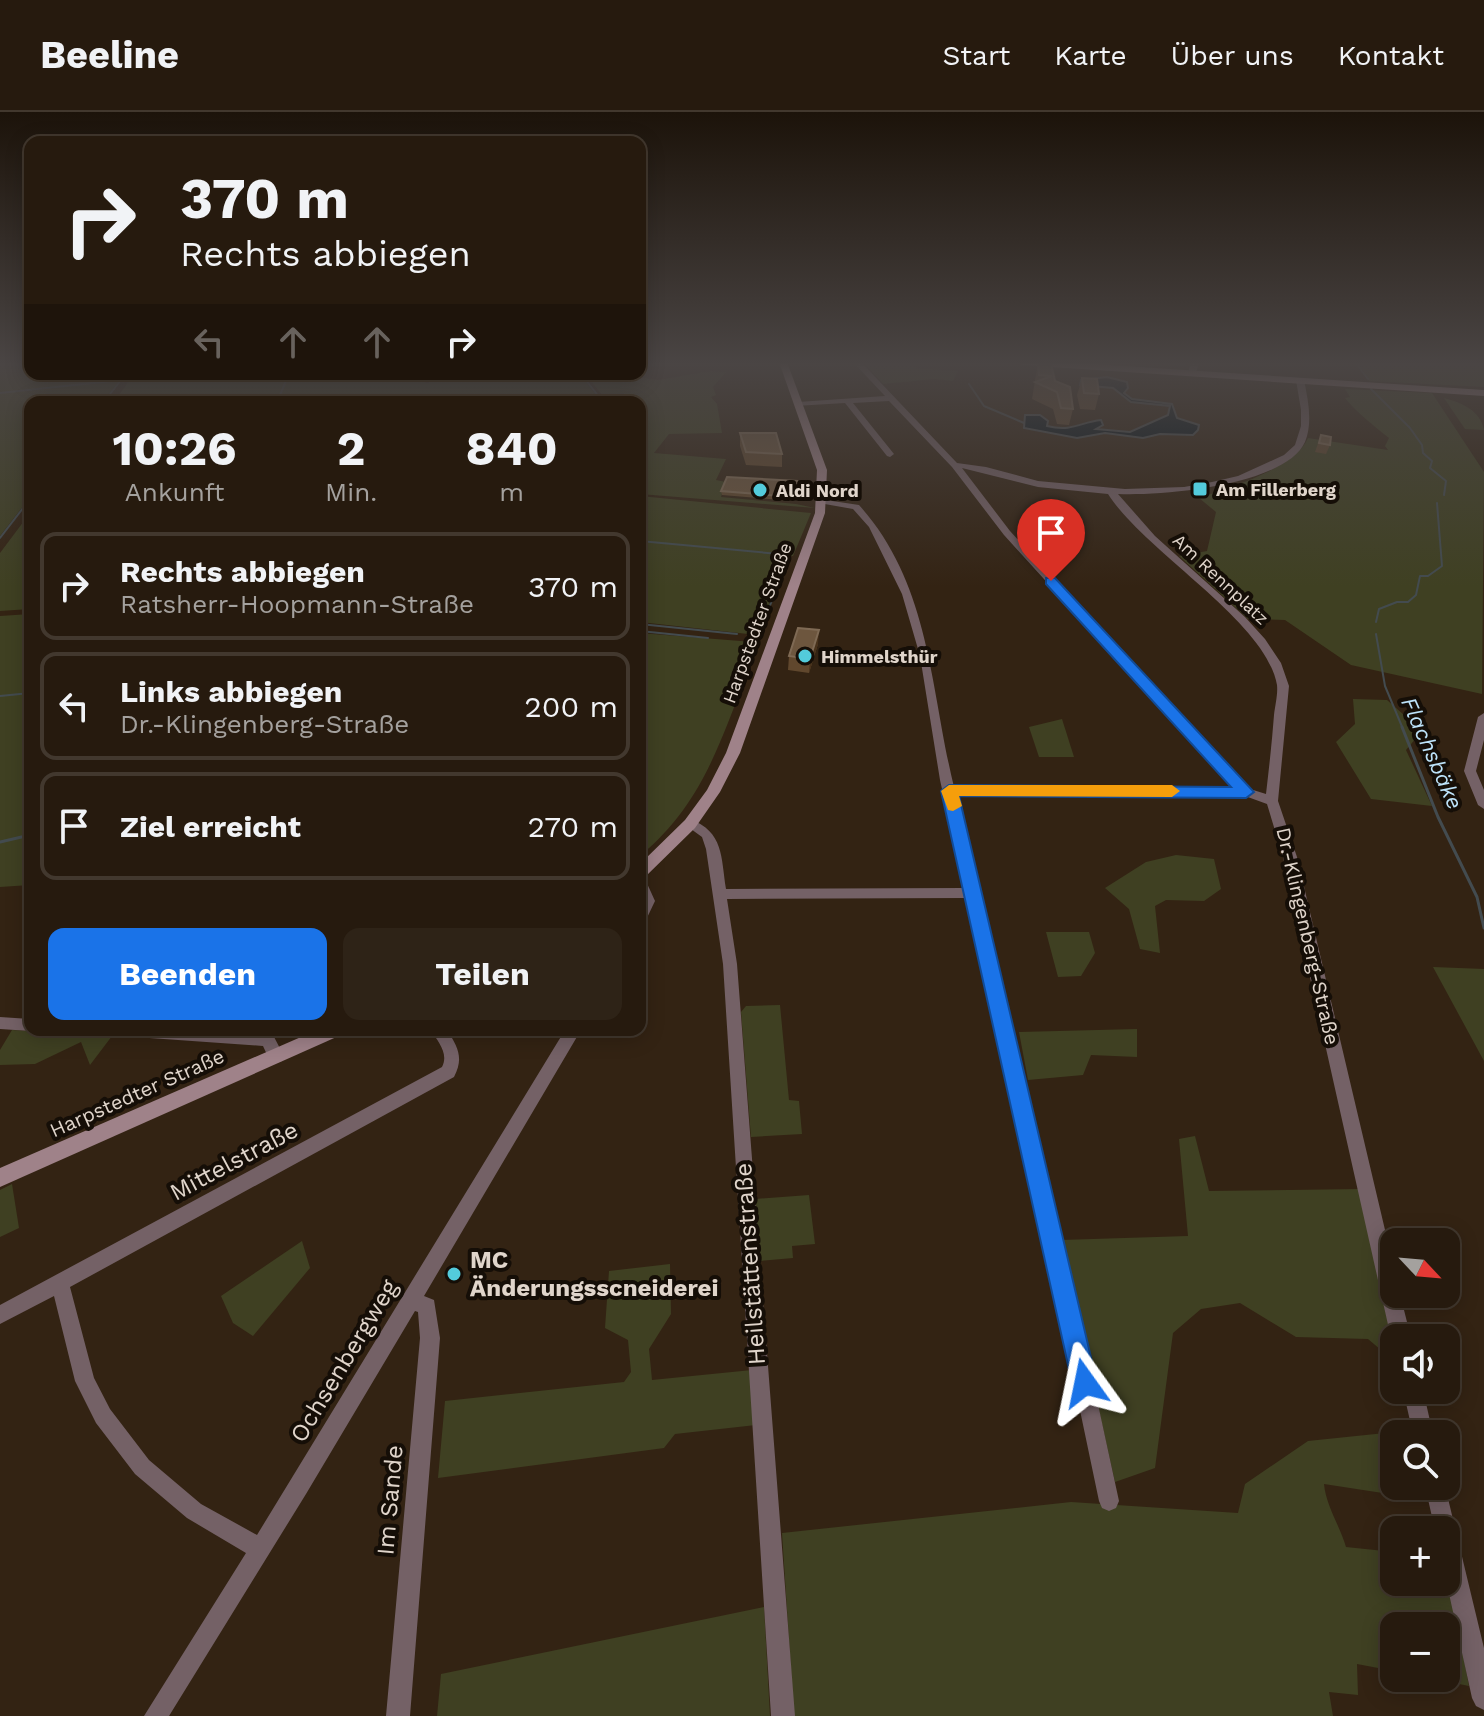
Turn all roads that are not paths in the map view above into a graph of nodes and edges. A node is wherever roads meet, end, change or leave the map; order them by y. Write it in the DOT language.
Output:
graph roads {
  1 [pos="810,437"];
  2 [pos="876,437"];
  3 [pos="929,437"];
  4 [pos="1302,437"];
  5 [pos="890,454"];
  6 [pos="955,465"];
  7 [pos="1111,490"];
  8 [pos="822,501"];
  9 [pos="1484,717"];
  10 [pos="949,791"];
  11 [pos="1246,792"];
  12 [pos="1272,801"];
  13 [pos="1484,805"];
  14 [pos="690,824"];
  15 [pos="646,867"];
  16 [pos="973,893"];
  17 [pos="721,894"];
  18 [pos="0,1023"];
  19 [pos="24,1025"];
  20 [pos="209,1036"];
  21 [pos="321,1036"];
  22 [pos="442,1036"];
  23 [pos="569,1036"];
  24 [pos="276,1056"];
  25 [pos="0,1178"];
  26 [pos="60,1282"];
  27 [pos="411,1299"];
  28 [pos="0,1315"];
  29 [pos="1398,1324"];
  30 [pos="1109,1501"];
  31 [pos="260,1549"];
  32 [pos="1460,1593"];
  33 [pos="1484,1698"];
  34 [pos="156,1716"];
  35 [pos="398,1716"];
  36 [pos="783,1716"];
  1 -- 8 [label="main road, Harpstedter Straße"];
  2 -- 5 [label="street"];
  3 -- 6 [label="street, Dr.-Klingenberg-Straße"];
  4 -- 7 [label="street"];
  6 -- 7 [label="street"];
  6 -- 11 [label="street, Dr.-Klingenberg-Straße"];
  7 -- 12 [label="street, Am Rennplatz"];
  8 -- 10 [label="street"];
  8 -- 14 [label="main road, Harpstedter Straße"];
  9 -- 13 [label="street"];
  10 -- 11 [label="street"];
  10 -- 16 [label="street"];
  11 -- 12 [label="street, Dr.-Klingenberg-Straße"];
  12 -- 29 [label="street, Dr.-Klingenberg-Straße"];
  14 -- 15 [label="main road, Harpstedter Straße"];
  14 -- 17 [label="street, Heilstättenstraße"];
  16 -- 17 [label="street"];
  16 -- 30 [label="street"];
  17 -- 36 [label="street, Heilstättenstraße"];
  18 -- 19 [label="street"];
  20 -- 24 [label="street"];
  21 -- 24 [label="main road, Harpstedter Straße"];
  22 -- 26 [label="street, Mittelstraße"];
  23 -- 27 [label="street, Ochsenbergweg"];
  24 -- 25 [label="main road, Harpstedter Straße"];
  26 -- 28 [label="street, Mittelstraße"];
  26 -- 31 [label="street"];
  27 -- 31 [label="street, Ochsenbergweg"];
  27 -- 35 [label="street, Im Sande"];
  31 -- 34 [label="street, Ochsenbergweg"];
  32 -- 33 [label="street"];
}
